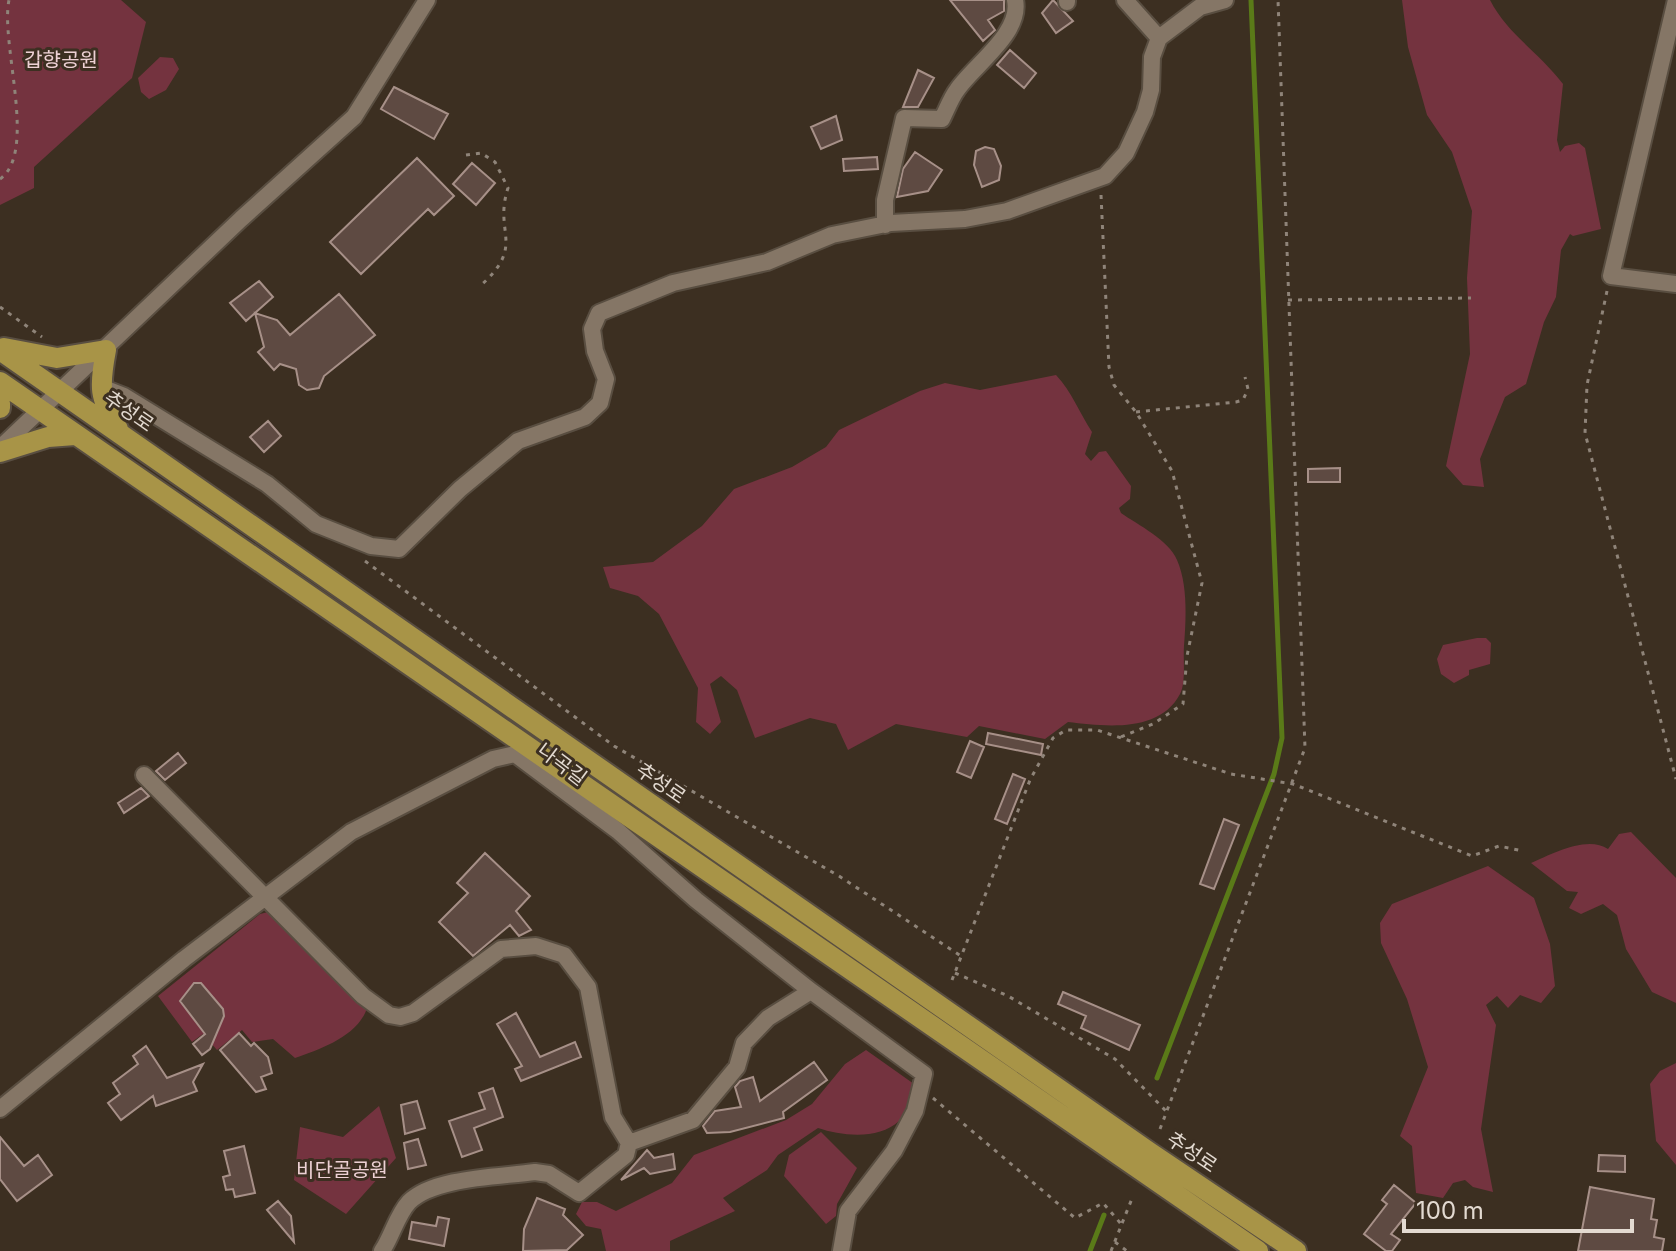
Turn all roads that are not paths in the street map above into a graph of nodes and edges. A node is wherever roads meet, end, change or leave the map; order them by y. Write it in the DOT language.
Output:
graph roads {
  1 [pos="427,0"];
  2 [pos="1015,0"];
  3 [pos="1125,0"];
  4 [pos="1225,0"];
  5 [pos="1676,0"];
  6 [pos="1159,38"];
  7 [pos="885,225"];
  8 [pos="1676,284"];
  9 [pos="0,349"];
  10 [pos="106,350"];
  11 [pos="0,382"];
  12 [pos="101,387"];
  13 [pos="60,391"];
  14 [pos="39,410"];
  15 [pos="75,435"];
  16 [pos="122,438"];
  17 [pos="0,450"];
  18 [pos="144,775"];
  19 [pos="263,899"];
  20 [pos="811,991"];
  21 [pos="0,1109"];
  22 [pos="629,1143"];
  23 [pos="382,1251"];
  24 [pos="841,1251"];
  25 [pos="1258,1251"];
  26 [pos="1296,1251"];
  1 -- 10 [label="street"];
  2 -- 7 [label="street"];
  3 -- 6 [label="street"];
  4 -- 6 [label="street"];
  5 -- 8 [label="street"];
  6 -- 7 [label="street"];
  7 -- 12 [label="street"];
  9 -- 10 [label="main road"];
  9 -- 13 [label="main road, 추성로"];
  10 -- 12 [label="main road"];
  10 -- 13 [label="street"];
  11 -- 14 [label="main road"];
  12 -- 16 [label="main road"];
  13 -- 14 [label="street"];
  13 -- 16 [label="main road, 추성로"];
  14 -- 15 [label="main road"];
  14 -- 17 [label="street"];
  15 -- 17 [label="main road"];
  15 -- 25 [label="main road"];
  16 -- 26 [label="main road, 추성로"];
  18 -- 19 [label="street"];
  19 -- 20 [label="street, 나곡길"];
  19 -- 21 [label="street, 나곡길"];
  19 -- 22 [label="street"];
  20 -- 22 [label="street"];
  20 -- 24 [label="street, 나곡길"];
  22 -- 23 [label="street"];
}
